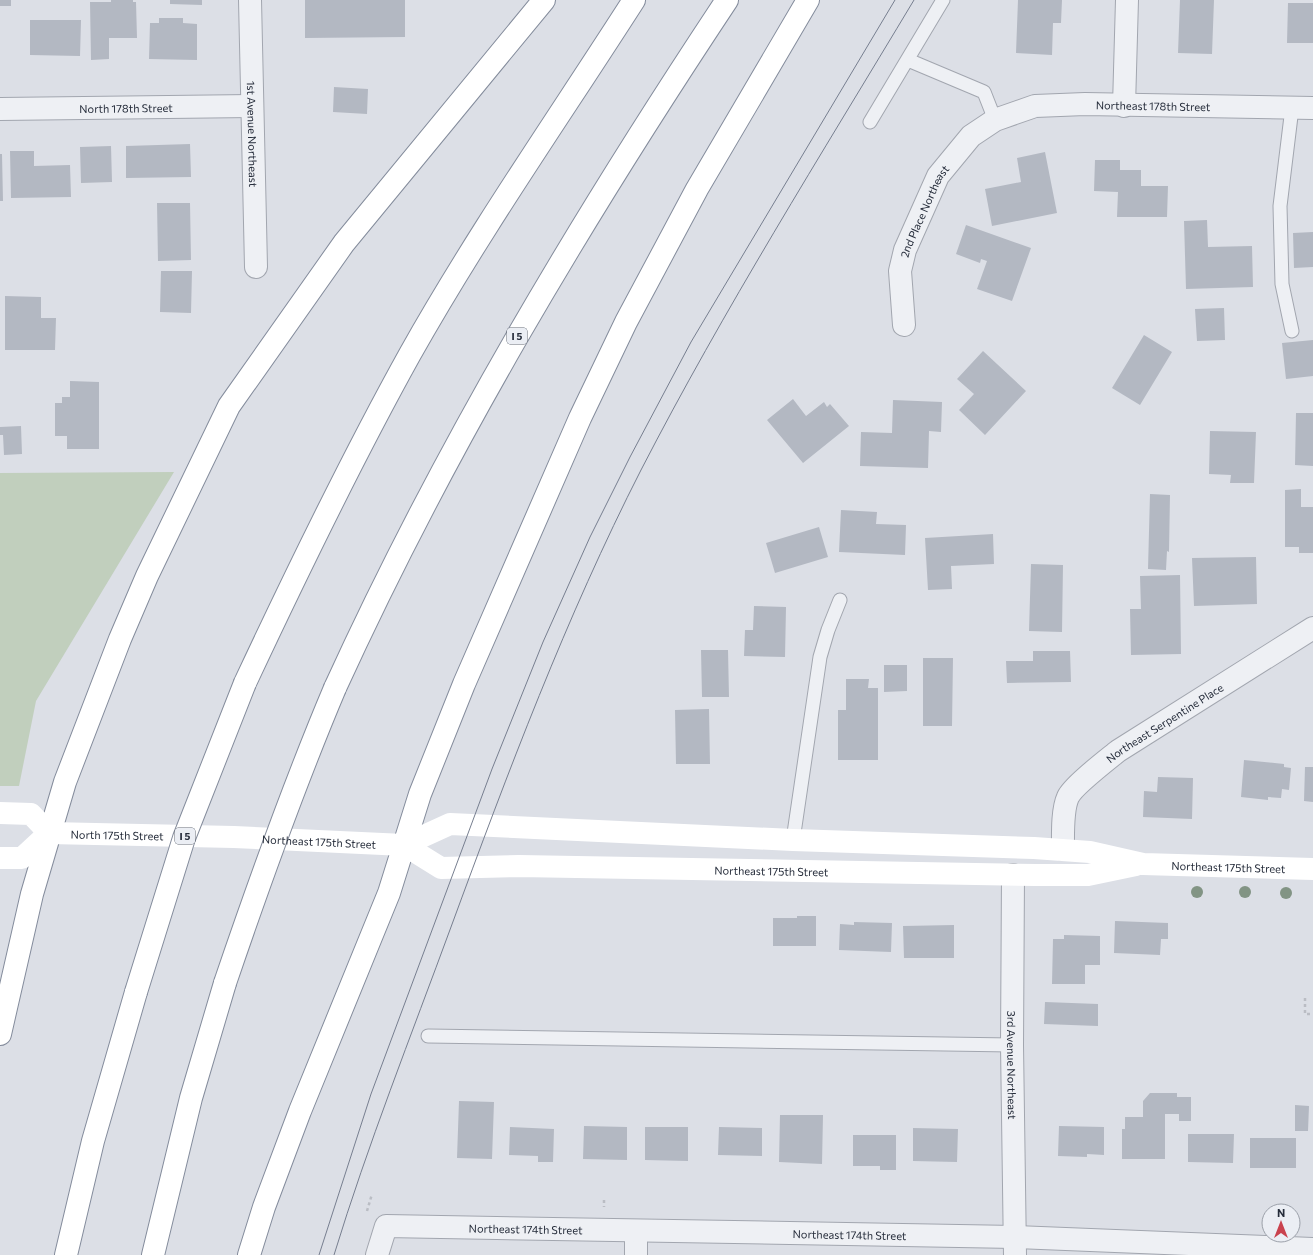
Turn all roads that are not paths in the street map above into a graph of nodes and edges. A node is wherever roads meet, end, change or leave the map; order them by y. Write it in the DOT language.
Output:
graph roads {
  1 [pos="250,0"];
  2 [pos="544,0"];
  3 [pos="634,0"];
  4 [pos="727,0"];
  5 [pos="808,0"];
  6 [pos="943,0"];
  7 [pos="1127,0"];
  8 [pos="908,60"];
  9 [pos="252,106"];
  10 [pos="1124,106"];
  11 [pos="1303,108"];
  12 [pos="0,109"];
  13 [pos="995,120"];
  14 [pos="870,122"];
  15 [pos="256,267"];
  16 [pos="904,324"];
  17 [pos="1292,331"];
  18 [pos="840,600"];
  19 [pos="1313,628"];
  20 [pos="0,813"];
  21 [pos="49,833"];
  22 [pos="234,837"];
  23 [pos="792,840"];
  24 [pos="404,846"];
  25 [pos="1063,849"];
  26 [pos="0,858"];
  27 [pos="1143,864"];
  28 [pos="1313,869"];
  29 [pos="1013,875"];
  30 [pos="0,1034"];
  31 [pos="428,1036"];
  32 [pos="1012,1044"];
  33 [pos="636,1231"];
  34 [pos="1015,1246"];
  35 [pos="1313,1249"];
  36 [pos="66,1255"];
  37 [pos="153,1255"];
  38 [pos="249,1255"];
  39 [pos="377,1255"];
  40 [pos="636,1255"];
  1 -- 9 [label="street, 1st Avenue Northeast"];
  2 -- 21 [label="main road"];
  3 -- 36 [label="main road, I 5, bridge"];
  4 -- 37 [label="main road, I 5, bridge"];
  5 -- 24 [label="main road"];
  6 -- 8 [label="lane"];
  7 -- 10 [label="street"];
  8 -- 13 [label="lane"];
  8 -- 14 [label="lane"];
  9 -- 12 [label="street, North 178th Street"];
  9 -- 15 [label="street, 1st Avenue Northeast"];
  10 -- 11 [label="street, Northeast 178th Street"];
  10 -- 13 [label="street, Northeast 178th Street"];
  11 -- 17 [label="lane"];
  13 -- 16 [label="street, 2nd Place Northeast"];
  18 -- 23 [label="lane"];
  19 -- 25 [label="street, Northeast Serpentine Place"];
  20 -- 21 [label="main road"];
  21 -- 22 [label="main road, North 175th Street"];
  21 -- 26 [label="main road"];
  21 -- 30 [label="main road"];
  22 -- 24 [label="main road, Northeast 175th Street"];
  23 -- 24 [label="main road, Northeast 175th Street"];
  23 -- 25 [label="main road, Northeast 175th Street"];
  24 -- 29 [label="main road, Northeast 175th Street"];
  24 -- 38 [label="main road"];
  25 -- 27 [label="main road, Northeast 175th Street"];
  27 -- 28 [label="main road, Northeast 175th Street"];
  27 -- 29 [label="main road, Northeast 175th Street"];
  29 -- 32 [label="street, 3rd Avenue Northeast"];
  31 -- 32 [label="lane"];
  32 -- 34 [label="street, 3rd Avenue Northeast"];
  33 -- 34 [label="street, Northeast 174th Street"];
  33 -- 39 [label="street, Northeast 174th Street"];
  33 -- 40 [label="street"];
  34 -- 35 [label="street, Northeast 174th Street"];
}
